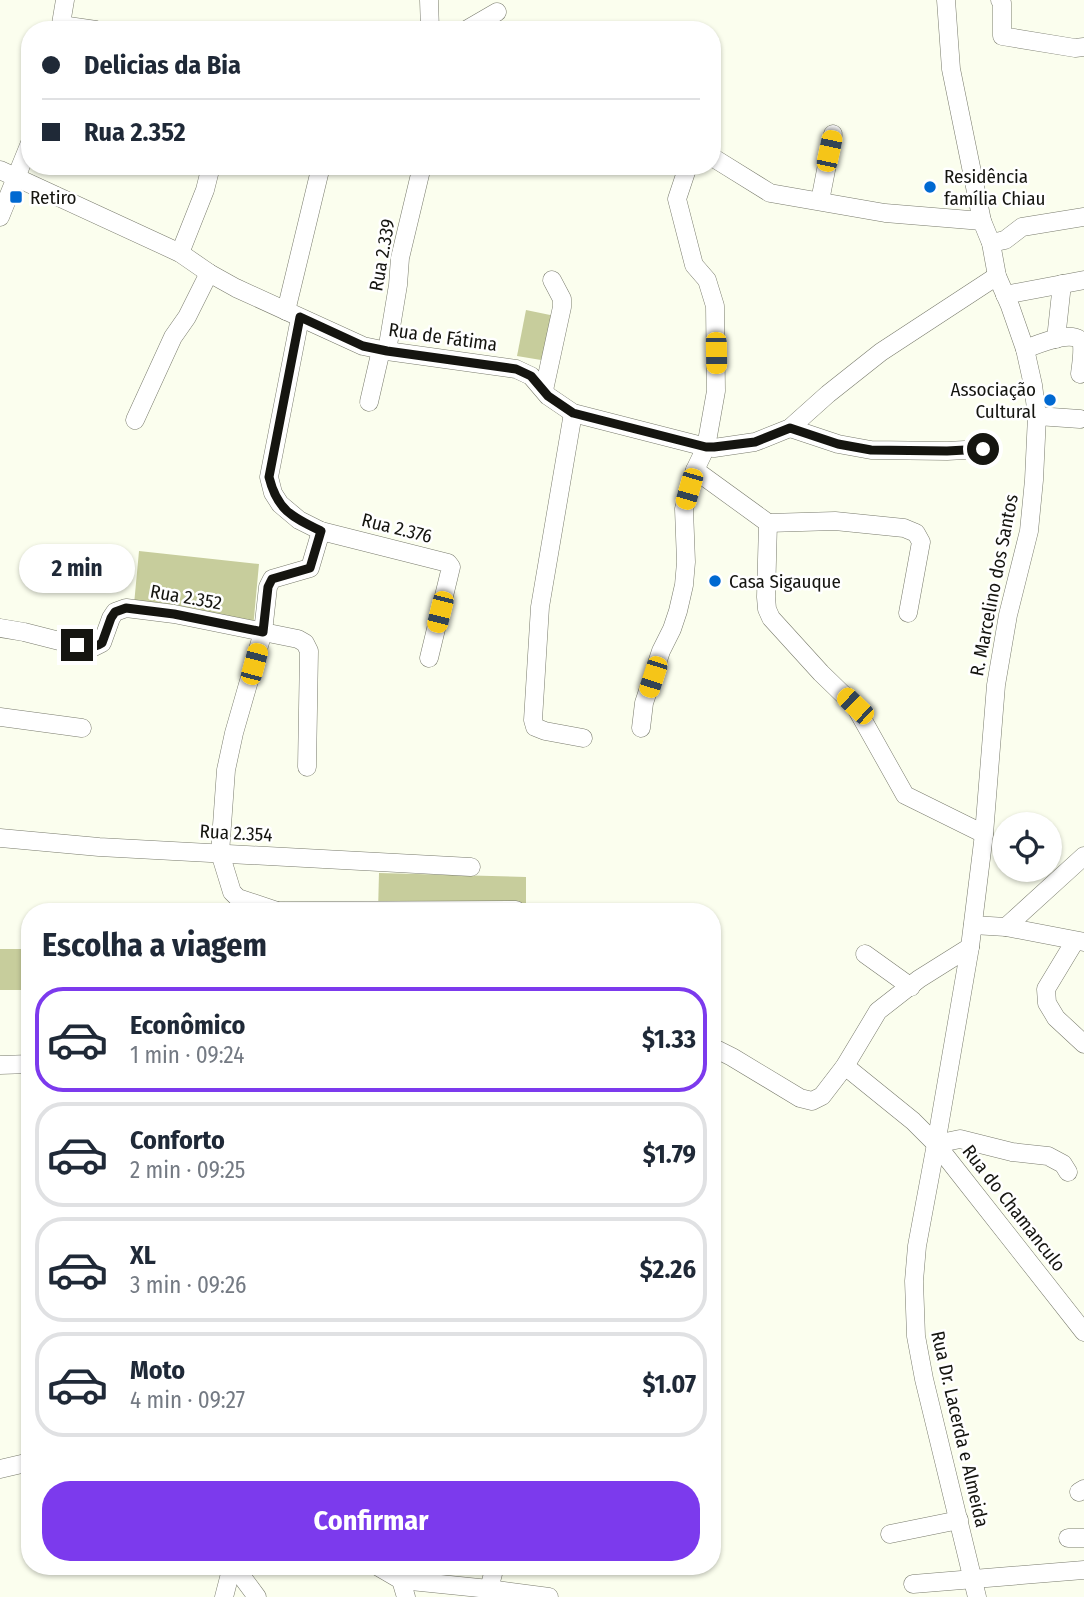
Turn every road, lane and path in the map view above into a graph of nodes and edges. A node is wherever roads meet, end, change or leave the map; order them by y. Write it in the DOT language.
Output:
graph roads {
  1 [pos="65,0"];
  2 [pos="429,0"];
  3 [pos="946,0"];
  4 [pos="1000,0"];
  5 [pos="497,12"];
  6 [pos="62,21"];
  7 [pos="430,21"];
  8 [pos="482,21"];
  9 [pos="1084,47"];
  10 [pos="833,134"];
  11 [pos="21,156"];
  12 [pos="721,162"];
  13 [pos="8,174"];
  14 [pos="209,175"];
  15 [pos="319,175"];
  16 [pos="420,175"];
  17 [pos="685,175"];
  18 [pos="820,201"];
  19 [pos="0,217"];
  20 [pos="1084,218"];
  21 [pos="982,221"];
  22 [pos="991,243"];
  23 [pos="180,253"];
  24 [pos="209,273"];
  25 [pos="997,276"];
  26 [pos="552,280"];
  27 [pos="1084,280"];
  28 [pos="1062,284"];
  29 [pos="1005,295"];
  30 [pos="293,314"];
  31 [pos="1056,339"];
  32 [pos="1025,349"];
  33 [pos="384,350"];
  34 [pos="1080,374"];
  35 [pos="544,390"];
  36 [pos="369,402"];
  37 [pos="573,413"];
  38 [pos="1037,416"];
  39 [pos="1080,419"];
  40 [pos="135,420"];
  41 [pos="790,428"];
  42 [pos="706,447"];
  43 [pos="983,449"];
  44 [pos="695,470"];
  45 [pos="768,523"];
  46 [pos="321,531"];
  47 [pos="908,613"];
  48 [pos="0,628"];
  49 [pos="263,632"];
  50 [pos="429,658"];
  51 [pos="0,717"];
  52 [pos="641,728"];
  53 [pos="82,729"];
  54 [pos="583,738"];
  55 [pos="307,767"];
  56 [pos="984,834"];
  57 [pos="0,838"];
  58 [pos="220,853"];
  59 [pos="1084,856"];
  60 [pos="471,867"];
  61 [pos="254,903"];
  62 [pos="973,925"];
  63 [pos="1006,927"];
  64 [pos="1079,941"];
  65 [pos="971,947"];
  66 [pos="865,954"];
  67 [pos="911,987"];
  68 [pos="1084,1044"];
  69 [pos="721,1052"];
  70 [pos="21,1064"];
  71 [pos="0,1065"];
  72 [pos="845,1066"];
  73 [pos="936,1144"];
  74 [pos="1068,1172"];
  75 [pos="1084,1332"];
  76 [pos="21,1464"];
  77 [pos="0,1469"];
  78 [pos="959,1520"];
  79 [pos="890,1534"];
  80 [pos="1084,1570"];
  81 [pos="230,1575"];
  82 [pos="240,1575"];
  83 [pos="388,1575"];
  84 [pos="493,1575"];
  85 [pos="972,1578"];
  86 [pos="913,1584"];
  87 [pos="403,1588"];
  88 [pos="489,1589"];
  89 [pos="224,1597"];
  90 [pos="257,1597"];
  91 [pos="549,1597"];
  92 [pos="977,1597"];
  1 -- 6 [label="street"];
  2 -- 7 [label="street"];
  3 -- 21 [label="street, R. Marcelino dos Santos"];
  4 -- 9 [label="street"];
  5 -- 8 [label="street"];
  10 -- 18 [label="street"];
  11 -- 13 [label="street"];
  12 -- 18 [label="street"];
  13 -- 19 [label="street"];
  13 -- 23 [label="street, Rua de Fátima"];
  14 -- 23 [label="street"];
  15 -- 30 [label="street"];
  16 -- 33 [label="street, Rua 2.339"];
  17 -- 42 [label="street"];
  18 -- 21 [label="street"];
  20 -- 22 [label="street"];
  21 -- 22 [label="street, R. Marcelino dos Santos"];
  22 -- 25 [label="street, R. Marcelino dos Santos"];
  23 -- 24 [label="street, Rua de Fátima"];
  24 -- 30 [label="street, Rua de Fátima"];
  24 -- 40 [label="street"];
  25 -- 29 [label="street, R. Marcelino dos Santos"];
  25 -- 41 [label="street, Rua de Fátima"];
  26 -- 35 [label="street"];
  27 -- 28 [label="street"];
  28 -- 29 [label="street"];
  28 -- 31 [label="street"];
  29 -- 32 [label="street, R. Marcelino dos Santos"];
  30 -- 33 [label="street, Rua de Fátima"];
  30 -- 46 [label="street"];
  31 -- 32 [label="street"];
  31 -- 34 [label="street"];
  32 -- 38 [label="street, R. Marcelino dos Santos"];
  33 -- 35 [label="street, Rua de Fátima"];
  33 -- 36 [label="street, Rua 2.339"];
  35 -- 37 [label="street, Rua de Fátima"];
  37 -- 42 [label="street, Rua de Fátima"];
  37 -- 54 [label="street"];
  38 -- 39 [label="street"];
  38 -- 56 [label="street, R. Marcelino dos Santos"];
  41 -- 42 [label="street, Rua de Fátima"];
  41 -- 43 [label="street"];
  42 -- 44 [label="street"];
  44 -- 45 [label="street"];
  44 -- 52 [label="street"];
  45 -- 47 [label="street"];
  45 -- 56 [label="street"];
  46 -- 49 [label="street"];
  46 -- 50 [label="street, Rua 2.376"];
  48 -- 49 [label="street, Rua 2.352"];
  49 -- 55 [label="street"];
  49 -- 58 [label="street"];
  51 -- 53 [label="street"];
  56 -- 62 [label="street, R. Marcelino dos Santos"];
  57 -- 58 [label="street, Rua 2.354"];
  58 -- 60 [label="street, Rua 2.354"];
  58 -- 61 [label="street"];
  59 -- 63 [label="street"];
  62 -- 63 [label="street"];
  62 -- 65 [label="street, R. Marcelino dos Santos"];
  63 -- 64 [label="street"];
  64 -- 68 [label="street"];
  65 -- 67 [label="street"];
  65 -- 73 [label="street, R. Marcelino dos Santos"];
  66 -- 67 [label="street"];
  67 -- 72 [label="street"];
  69 -- 72 [label="street"];
  70 -- 71 [label="street"];
  72 -- 73 [label="street, Rua do Chamanculo"];
  73 -- 74 [label="street"];
  73 -- 75 [label="street, Rua do Chamanculo"];
  73 -- 78 [label="street, Rua Dr. Lacerda e Almeida"];
  76 -- 77 [label="street"];
  78 -- 79 [label="street"];
  78 -- 85 [label="street, Rua Dr. Lacerda e Almeida"];
  80 -- 85 [label="street"];
  81 -- 89 [label="street"];
  82 -- 90 [label="street"];
  83 -- 87 [label="street"];
  84 -- 88 [label="street"];
  85 -- 86 [label="street"];
  85 -- 92 [label="street, Rua Dr. Lacerda e Almeida"];
  87 -- 88 [label="street"];
  88 -- 91 [label="street"];
}
